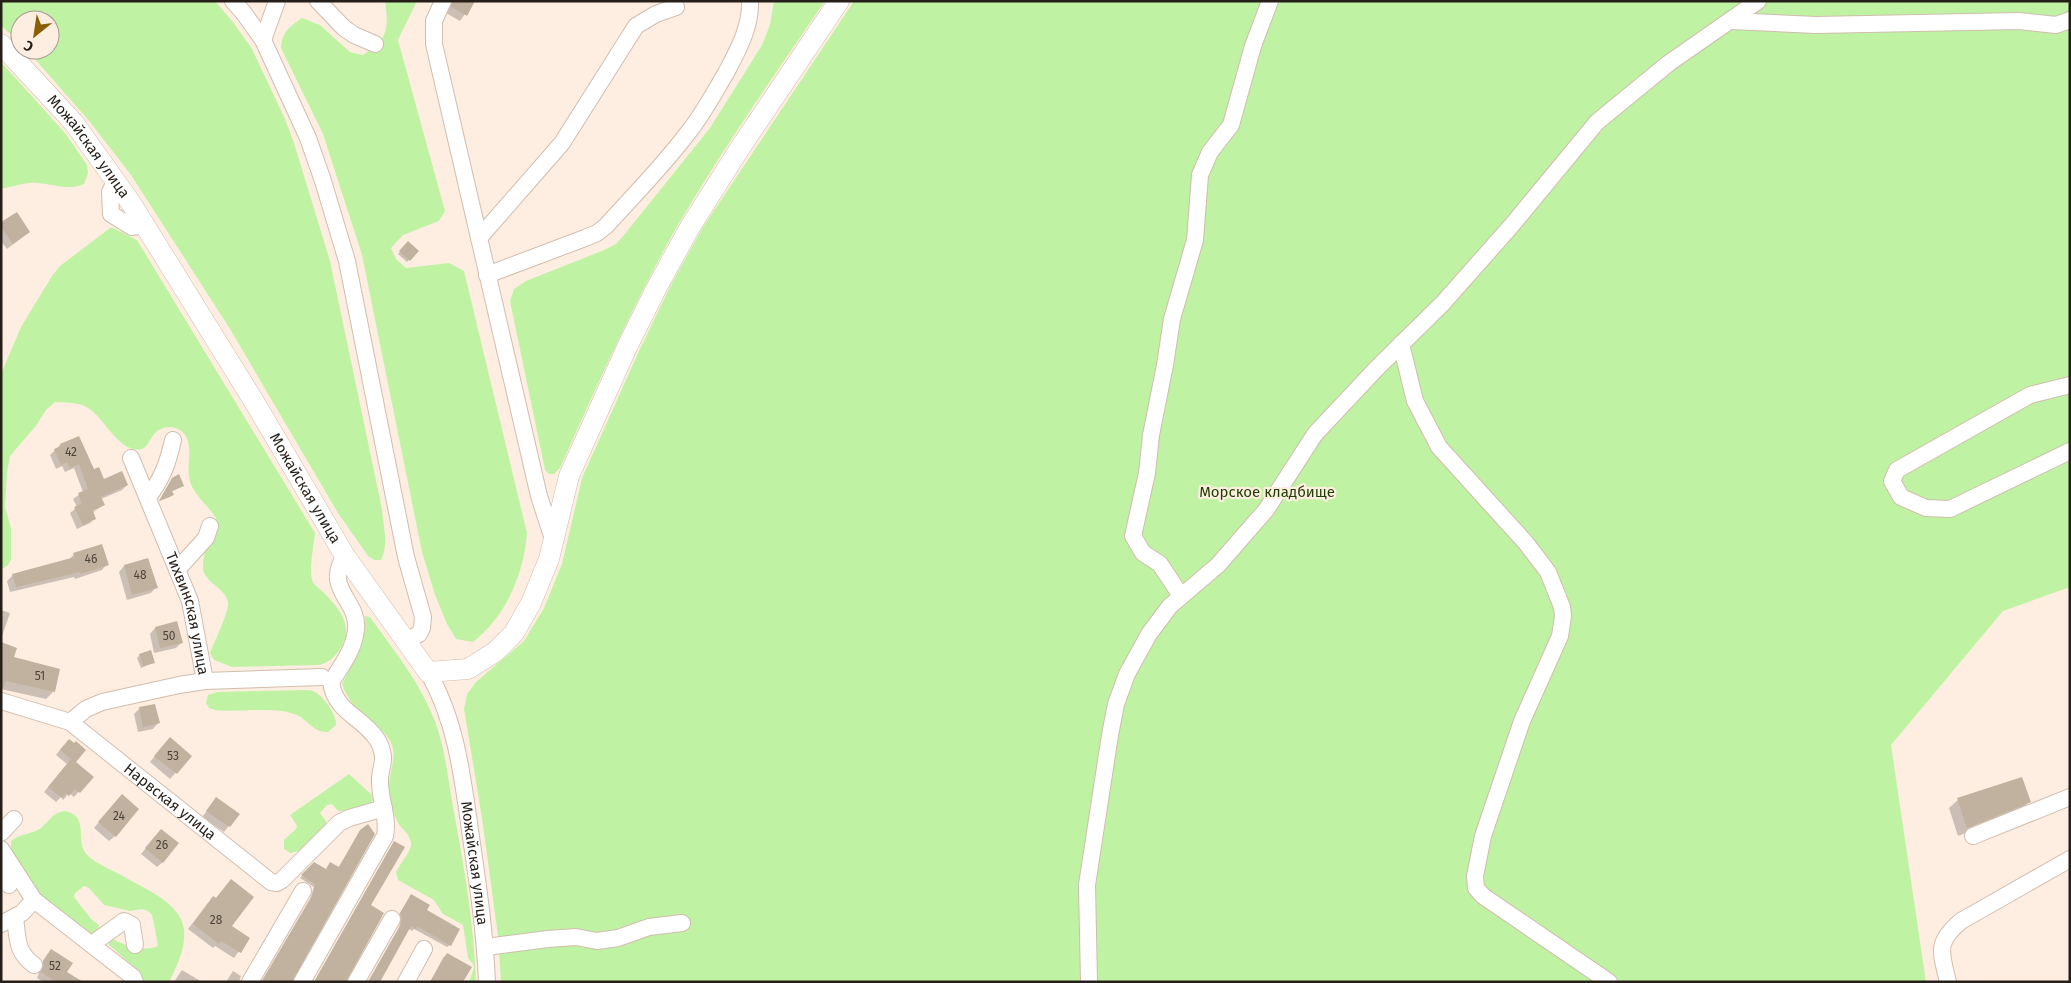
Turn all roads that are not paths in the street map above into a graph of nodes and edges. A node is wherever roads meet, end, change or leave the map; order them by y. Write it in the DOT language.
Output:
graph roads {
  1 [pos="233,1"];
  2 [pos="277,1"];
  3 [pos="318,1"];
  4 [pos="443,1"];
  5 [pos="750,1"];
  6 [pos="839,1"];
  7 [pos="1270,1"];
  8 [pos="1758,1"];
  9 [pos="676,7"];
  10 [pos="2070,20"];
  11 [pos="1731,21"];
  12 [pos="263,40"];
  13 [pos="1,44"];
  14 [pos="375,44"];
  15 [pos="479,238"];
  16 [pos="487,275"];
  17 [pos="1401,344"];
  18 [pos="2070,386"];
  19 [pos="172,440"];
  20 [pos="2070,451"];
  21 [pos="131,458"];
  22 [pos="148,497"];
  23 [pos="210,526"];
  24 [pos="553,539"];
  25 [pos="345,556"];
  26 [pos="177,570"];
  27 [pos="1181,596"];
  28 [pos="406,641"];
  29 [pos="428,672"];
  30 [pos="322,677"];
  31 [pos="205,681"];
  32 [pos="1,701"];
  33 [pos="70,722"];
  34 [pos="2070,797"];
  35 [pos="384,808"];
  36 [pos="14,819"];
  37 [pos="1,833"];
  38 [pos="1973,836"];
  39 [pos="1,851"];
  40 [pos="2070,859"];
  41 [pos="9,885"];
  42 [pos="303,891"];
  43 [pos="34,900"];
  44 [pos="392,919"];
  45 [pos="8,921"];
  46 [pos="682,923"];
  47 [pos="92,944"];
  48 [pos="135,945"];
  49 [pos="486,947"];
  50 [pos="424,949"];
  51 [pos="34,965"];
  52 [pos="135,982"];
  53 [pos="250,982"];
  54 [pos="302,982"];
  55 [pos="356,982"];
  56 [pos="406,982"];
  57 [pos="487,982"];
  58 [pos="1089,982"];
  59 [pos="1609,982"];
  60 [pos="1948,982"];
  1 -- 12 [label="street"];
  2 -- 12 [label="street"];
  3 -- 14 [label="street"];
  4 -- 15 [label="street"];
  5 -- 16 [label="street"];
  6 -- 24 [label="main road"];
  7 -- 27 [label="street"];
  8 -- 11 [label="street"];
  9 -- 15 [label="street"];
  10 -- 11 [label="street"];
  11 -- 17 [label="street"];
  12 -- 28 [label="street"];
  13 -- 25 [label="main road, Можайская улица"];
  15 -- 16 [label="street"];
  16 -- 24 [label="street"];
  17 -- 27 [label="street"];
  17 -- 59 [label="street"];
  18 -- 20 [label="street"];
  19 -- 22 [label="street"];
  21 -- 22 [label="street, Тихвинская улица"];
  22 -- 26 [label="street, Тихвинская улица"];
  23 -- 26 [label="street"];
  24 -- 29 [label="main road"];
  25 -- 28 [label="main road, Можайская улица"];
  25 -- 35 [label="street"];
  26 -- 31 [label="street, Тихвинская улица"];
  27 -- 58 [label="street"];
  28 -- 29 [label="main road, Можайская улица"];
  29 -- 49 [label="street, Можайская улица"];
  30 -- 31 [label="street"];
  31 -- 33 [label="street, Тихвинская улица"];
  32 -- 33 [label="street"];
  33 -- 35 [label="street, Нарвская улица"];
  34 -- 38 [label="street"];
  35 -- 54 [label="street"];
  36 -- 37 [label="street"];
  39 -- 41 [label="street"];
  39 -- 43 [label="street"];
  40 -- 60 [label="street"];
  42 -- 53 [label="street"];
  43 -- 45 [label="street"];
  43 -- 47 [label="street"];
  44 -- 55 [label="street"];
  45 -- 51 [label="street"];
  46 -- 49 [label="street"];
  47 -- 48 [label="street"];
  47 -- 52 [label="street"];
  49 -- 57 [label="street, Можайская улица"];
  50 -- 56 [label="street"];
}
